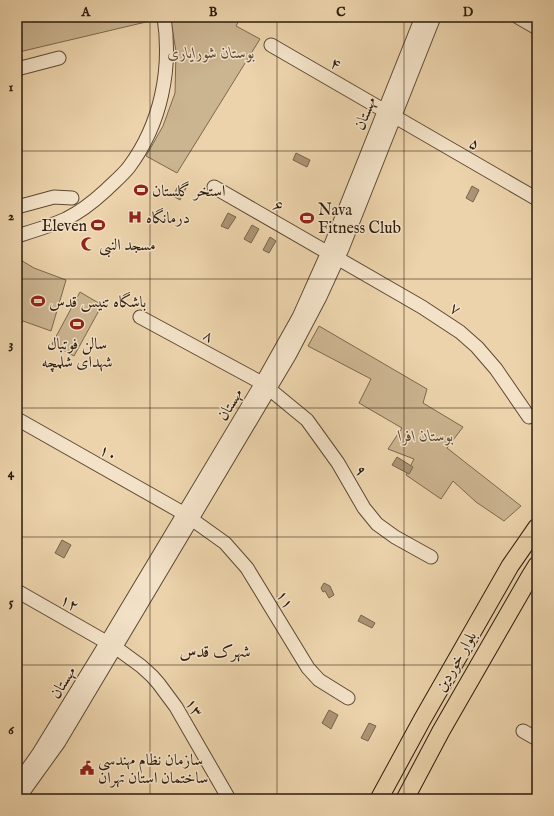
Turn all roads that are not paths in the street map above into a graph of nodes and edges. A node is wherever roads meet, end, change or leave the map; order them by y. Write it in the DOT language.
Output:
graph roads {
  1 [pos="164,17"];
  2 [pos="422,17"];
  3 [pos="434,17"];
  4 [pos="518,17"];
  5 [pos="537,28"];
  6 [pos="271,45"];
  7 [pos="59,58"];
  8 [pos="17,69"];
  9 [pos="389,113"];
  10 [pos="214,187"];
  11 [pos="72,198"];
  12 [pos="537,199"];
  13 [pos="17,207"];
  14 [pos="17,236"];
  15 [pos="333,255"];
  16 [pos="140,317"];
  17 [pos="266,386"];
  18 [pos="529,417"];
  19 [pos="19,420"];
  20 [pos="187,516"];
  21 [pos="537,527"];
  22 [pos="431,557"];
  23 [pos="537,566"];
  24 [pos="17,591"];
  25 [pos="111,644"];
  26 [pos="348,698"];
  27 [pos="523,731"];
  28 [pos="58,732"];
  29 [pos="537,739"];
  30 [pos="17,784"];
  31 [pos="18,799"];
  32 [pos="229,799"];
  33 [pos="379,799"];
  34 [pos="404,799"];
  1 -- 14 [label="street"];
  2 -- 9 [label="street, مهستان"];
  3 -- 9 [label="street"];
  4 -- 5 [label="street"];
  6 -- 9 [label="street, ۴"];
  7 -- 8 [label="street"];
  9 -- 12 [label="street, ۵"];
  9 -- 15 [label="street, مهستان"];
  10 -- 15 [label="street, ۶"];
  11 -- 13 [label="street"];
  15 -- 17 [label="street, مهستان"];
  15 -- 18 [label="street, ۷"];
  16 -- 17 [label="street, ۸"];
  17 -- 20 [label="street, مهستان"];
  17 -- 22 [label="street, ۹"];
  19 -- 20 [label="street, ۱۰"];
  20 -- 25 [label="street, مهستان"];
  20 -- 26 [label="street, ۱۱"];
  21 -- 33 [label="main road, بلوار خوردین"];
  23 -- 34 [label="main road, بلوار خوردین"];
  24 -- 25 [label="street, ۱۲"];
  25 -- 28 [label="street, مهستان"];
  25 -- 32 [label="street, ۱۳"];
  27 -- 29 [label="street"];
  28 -- 30 [label="street"];
  28 -- 31 [label="street"];
}
